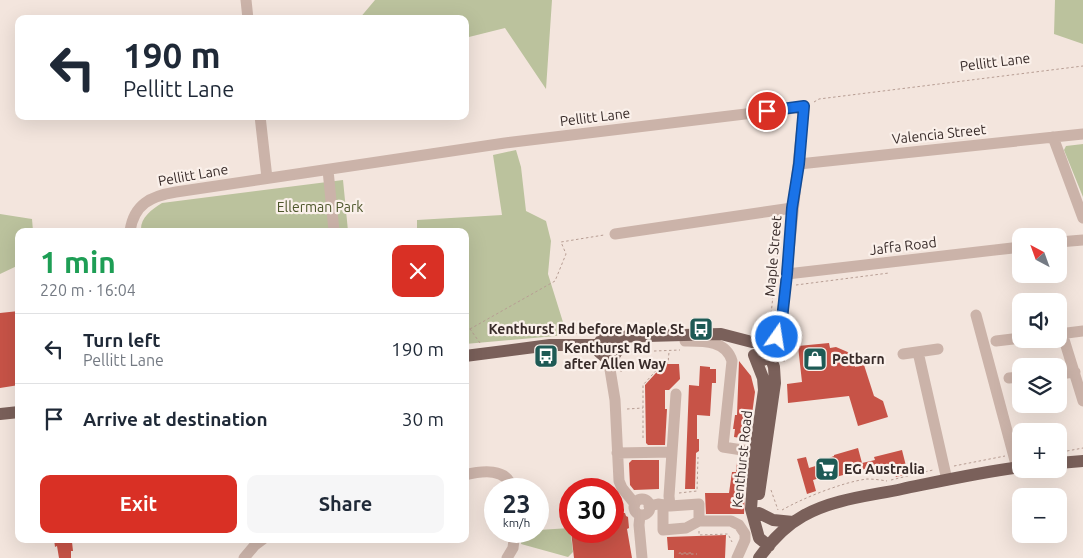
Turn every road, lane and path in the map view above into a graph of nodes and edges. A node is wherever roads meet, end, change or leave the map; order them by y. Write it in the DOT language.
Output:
graph roads {
  1 [pos="246,0"];
  2 [pos="248,15"];
  3 [pos="1083,66"];
  4 [pos="804,106"];
  5 [pos="260,120"];
  6 [pos="1083,134"];
  7 [pos="1053,137"];
  8 [pos="799,164"];
  9 [pos="328,170"];
  10 [pos="267,178"];
  11 [pos="787,209"];
  12 [pos="1083,218"];
  13 [pos="130,228"];
  14 [pos="334,228"];
  15 [pos="615,234"];
  16 [pos="1083,240"];
  17 [pos="1068,241"];
  18 [pos="1012,248"];
  19 [pos="893,272"];
  20 [pos="787,274"];
  21 [pos="795,285"];
  22 [pos="976,315"];
  23 [pos="470,329"];
  24 [pos="1083,331"];
  25 [pos="597,332"];
  26 [pos="1067,333"];
  27 [pos="569,334"];
  28 [pos="787,335"];
  29 [pos="610,337"];
  30 [pos="1012,339"];
  31 [pos="996,341"];
  32 [pos="598,345"];
  33 [pos="686,345"];
  34 [pos="482,346"];
  35 [pos="761,348"];
  36 [pos="1066,348"];
  37 [pos="938,349"];
  38 [pos="669,351"];
  39 [pos="918,352"];
  40 [pos="903,354"];
  41 [pos="469,355"];
  42 [pos="619,355"];
  43 [pos="784,366"];
  44 [pos="1075,372"];
  45 [pos="1067,373"];
  46 [pos="621,377"];
  47 [pos="1009,378"];
  48 [pos="1012,378"];
  49 [pos="676,394"];
  50 [pos="1083,401"];
  51 [pos="643,408"];
  52 [pos="622,410"];
  53 [pos="15,412"];
  54 [pos="0,414"];
  55 [pos="643,438"];
  56 [pos="1083,448"];
  57 [pos="1012,451"];
  58 [pos="1067,451"];
  59 [pos="672,452"];
  60 [pos="617,453"];
  61 [pos="760,453"];
  62 [pos="1012,455"];
  63 [pos="698,457"];
  64 [pos="1083,461"];
  65 [pos="1067,462"];
  66 [pos="1012,469"];
  67 [pos="469,474"];
  68 [pos="945,474"];
  69 [pos="506,478"];
  70 [pos="770,486"];
  71 [pos="667,502"];
  72 [pos="635,504"];
  73 [pos="649,506"];
  74 [pos="759,513"];
  75 [pos="640,515"];
  76 [pos="700,521"];
  77 [pos="793,522"];
  78 [pos="640,534"];
  79 [pos="255,543"];
  80 [pos="734,545"];
  81 [pos="769,546"];
  82 [pos="691,553"];
  83 [pos="697,554"];
  84 [pos="244,558"];
  85 [pos="635,558"];
  86 [pos="642,558"];
  87 [pos="647,558"];
  88 [pos="737,558"];
  89 [pos="760,558"];
  1 -- 2 [label="street"];
  3 -- 4 [label="path, Pellitt Lane"];
  4 -- 8 [label="street, Maple Street"];
  4 -- 9 [label="street, Pellitt Lane"];
  5 -- 10 [label="street"];
  6 -- 7 [label="street, Valencia Street"];
  7 -- 8 [label="street, Valencia Street"];
  7 -- 12 [label="street"];
  8 -- 11 [label="street, Maple Street"];
  9 -- 10 [label="street, Pellitt Lane"];
  9 -- 14 [label="street"];
  10 -- 13 [label="street, Pellitt Lane"];
  11 -- 15 [label="street"];
  11 -- 20 [label="street, Maple Street"];
  11 -- 35 [label="path"];
  15 -- 23 [label="path"];
  16 -- 17 [label="street"];
  18 -- 20 [label="street, Jaffa Road"];
  19 -- 21 [label="path"];
  20 -- 35 [label="street, Maple Street"];
  22 -- 57 [label="street"];
  23 -- 34 [label="path"];
  24 -- 26 [label="street"];
  25 -- 27 [label="path"];
  28 -- 43 [label="path"];
  29 -- 32 [label="main road"];
  29 -- 35 [label="main road"];
  29 -- 42 [label="main road"];
  30 -- 31 [label="street"];
  32 -- 41 [label="main road"];
  32 -- 42 [label="main road"];
  33 -- 35 [label="main road"];
  33 -- 38 [label="path"];
  33 -- 42 [label="main road"];
  33 -- 61 [label="street"];
  35 -- 61 [label="main road, Kenthurst Road"];
  36 -- 44 [label="street"];
  37 -- 39 [label="street"];
  38 -- 42 [label="path"];
  38 -- 51 [label="path"];
  39 -- 40 [label="street"];
  39 -- 68 [label="street"];
  42 -- 46 [label="path"];
  42 -- 60 [label="street"];
  44 -- 45 [label="street"];
  44 -- 50 [label="street"];
  47 -- 48 [label="street"];
  49 -- 59 [label="street"];
  51 -- 52 [label="path"];
  51 -- 55 [label="path"];
  53 -- 54 [label="main road"];
  56 -- 58 [label="path"];
  59 -- 60 [label="street"];
  59 -- 71 [label="street"];
  60 -- 72 [label="street"];
  61 -- 74 [label="main road, Kenthurst Road"];
  61 -- 81 [label="main road, Kenthurst Road"];
  62 -- 68 [label="path"];
  63 -- 71 [label="path"];
  64 -- 65 [label="main road"];
  66 -- 68 [label="main road"];
  67 -- 69 [label="street"];
  68 -- 70 [label="path"];
  68 -- 77 [label="main road"];
  71 -- 73 [label="street"];
  71 -- 76 [label="street"];
  71 -- 76 [label="street"];
  72 -- 73 [label="street"];
  72 -- 75 [label="street"];
  73 -- 75 [label="street"];
  74 -- 77 [label="main road"];
  74 -- 81 [label="main road, Kenthurst Road"];
  75 -- 78 [label="street"];
  76 -- 80 [label="path"];
  76 -- 88 [label="street"];
  77 -- 81 [label="main road"];
  78 -- 85 [label="street"];
  78 -- 86 [label="street"];
  78 -- 87 [label="street"];
  79 -- 84 [label="street"];
  81 -- 89 [label="main road"];
  82 -- 83 [label="path"];
}
